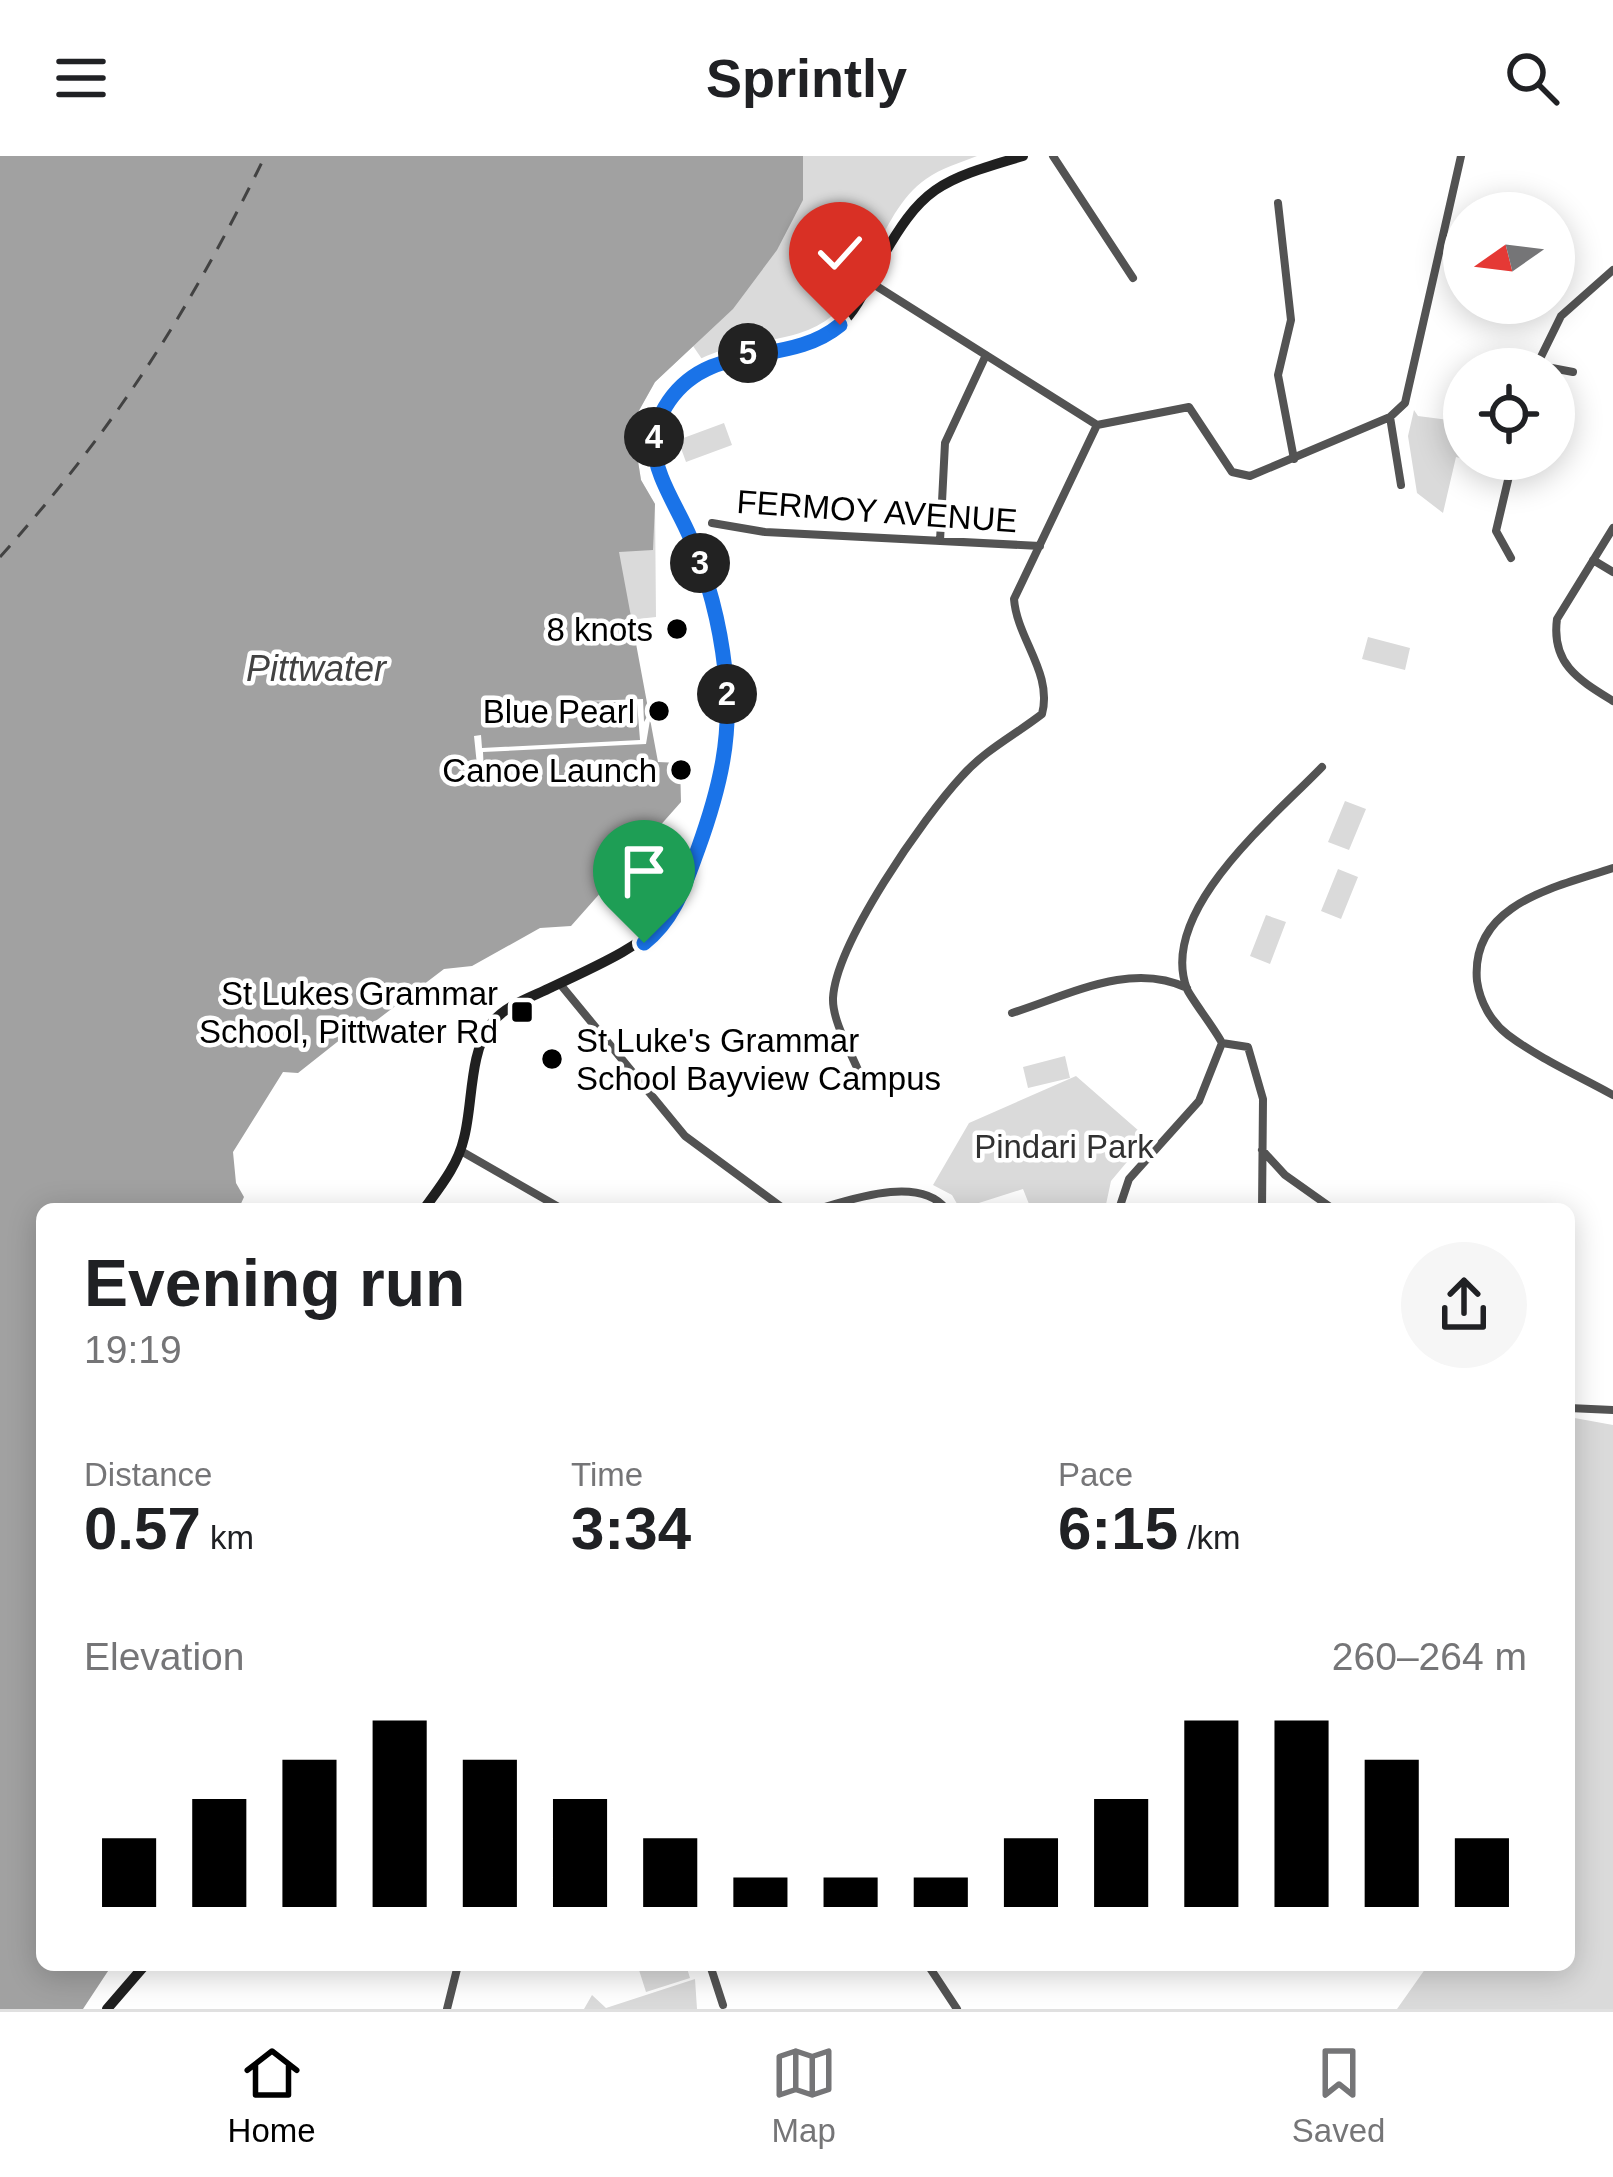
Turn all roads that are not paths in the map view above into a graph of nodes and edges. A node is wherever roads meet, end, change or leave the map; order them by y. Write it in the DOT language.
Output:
graph roads {
  1 [pos="1023,156"];
  2 [pos="1053,156"];
  3 [pos="1461,156"];
  4 [pos="1278,203"];
  5 [pos="1613,270"];
  6 [pos="1132,278"];
  7 [pos="869,281"];
  8 [pos="1545,348"];
  9 [pos="986,356"];
  10 [pos="1390,417"];
  11 [pos="1097,424"];
  12 [pos="1294,459"];
  13 [pos="1508,480"];
  14 [pos="1400,485"];
  15 [pos="712,523"];
  16 [pos="1613,528"];
  17 [pos="940,541"];
  18 [pos="1040,546"];
  19 [pos="1510,558"];
  20 [pos="1593,560"];
  21 [pos="1613,572"];
  22 [pos="1613,701"];
  23 [pos="1322,767"];
  24 [pos="1613,868"];
  25 [pos="560,984"];
  26 [pos="1187,988"];
  27 [pos="1012,1013"];
  28 [pos="1222,1043"];
  29 [pos="864,1085"];
  30 [pos="1613,1095"];
  31 [pos="1261,1149"];
  32 [pos="460,1151"];
  33 [pos="428,1203"];
  34 [pos="551,1203"];
  35 [pos="769,1203"];
  36 [pos="839,1203"];
  37 [pos="936,1203"];
  38 [pos="1121,1203"];
  39 [pos="1262,1203"];
  40 [pos="1325,1203"];
  41 [pos="1575,1408"];
  42 [pos="1613,1411"];
  43 [pos="140,1971"];
  44 [pos="456,1971"];
  45 [pos="712,1971"];
  46 [pos="932,1971"];
  47 [pos="723,2005"];
  48 [pos="107,2009"];
  49 [pos="447,2009"];
  50 [pos="957,2009"];
  1 -- 7 [label="main road"];
  2 -- 6 [label="street"];
  3 -- 10 [label="street"];
  4 -- 12 [label="street"];
  5 -- 8 [label="street"];
  7 -- 9 [label="street"];
  7 -- 25 [label="main road"];
  9 -- 11 [label="street"];
  9 -- 17 [label="street"];
  10 -- 12 [label="street"];
  10 -- 14 [label="street"];
  11 -- 12 [label="street"];
  11 -- 18 [label="street"];
  13 -- 19 [label="street"];
  15 -- 17 [label="street, FERMOY AVENUE"];
  16 -- 20 [label="street"];
  17 -- 18 [label="street, FERMOY AVENUE"];
  18 -- 29 [label="street"];
  20 -- 21 [label="street"];
  20 -- 22 [label="street"];
  23 -- 26 [label="street"];
  24 -- 30 [label="street"];
  25 -- 32 [label="main road"];
  25 -- 35 [label="street"];
  26 -- 27 [label="street"];
  26 -- 28 [label="street"];
  28 -- 31 [label="street"];
  28 -- 38 [label="street"];
  31 -- 39 [label="street"];
  31 -- 40 [label="street"];
  32 -- 33 [label="main road"];
  32 -- 34 [label="street"];
  36 -- 37 [label="street"];
  41 -- 42 [label="street"];
  43 -- 48 [label="main road"];
  44 -- 49 [label="street"];
  45 -- 47 [label="street"];
  46 -- 50 [label="street"];
}
